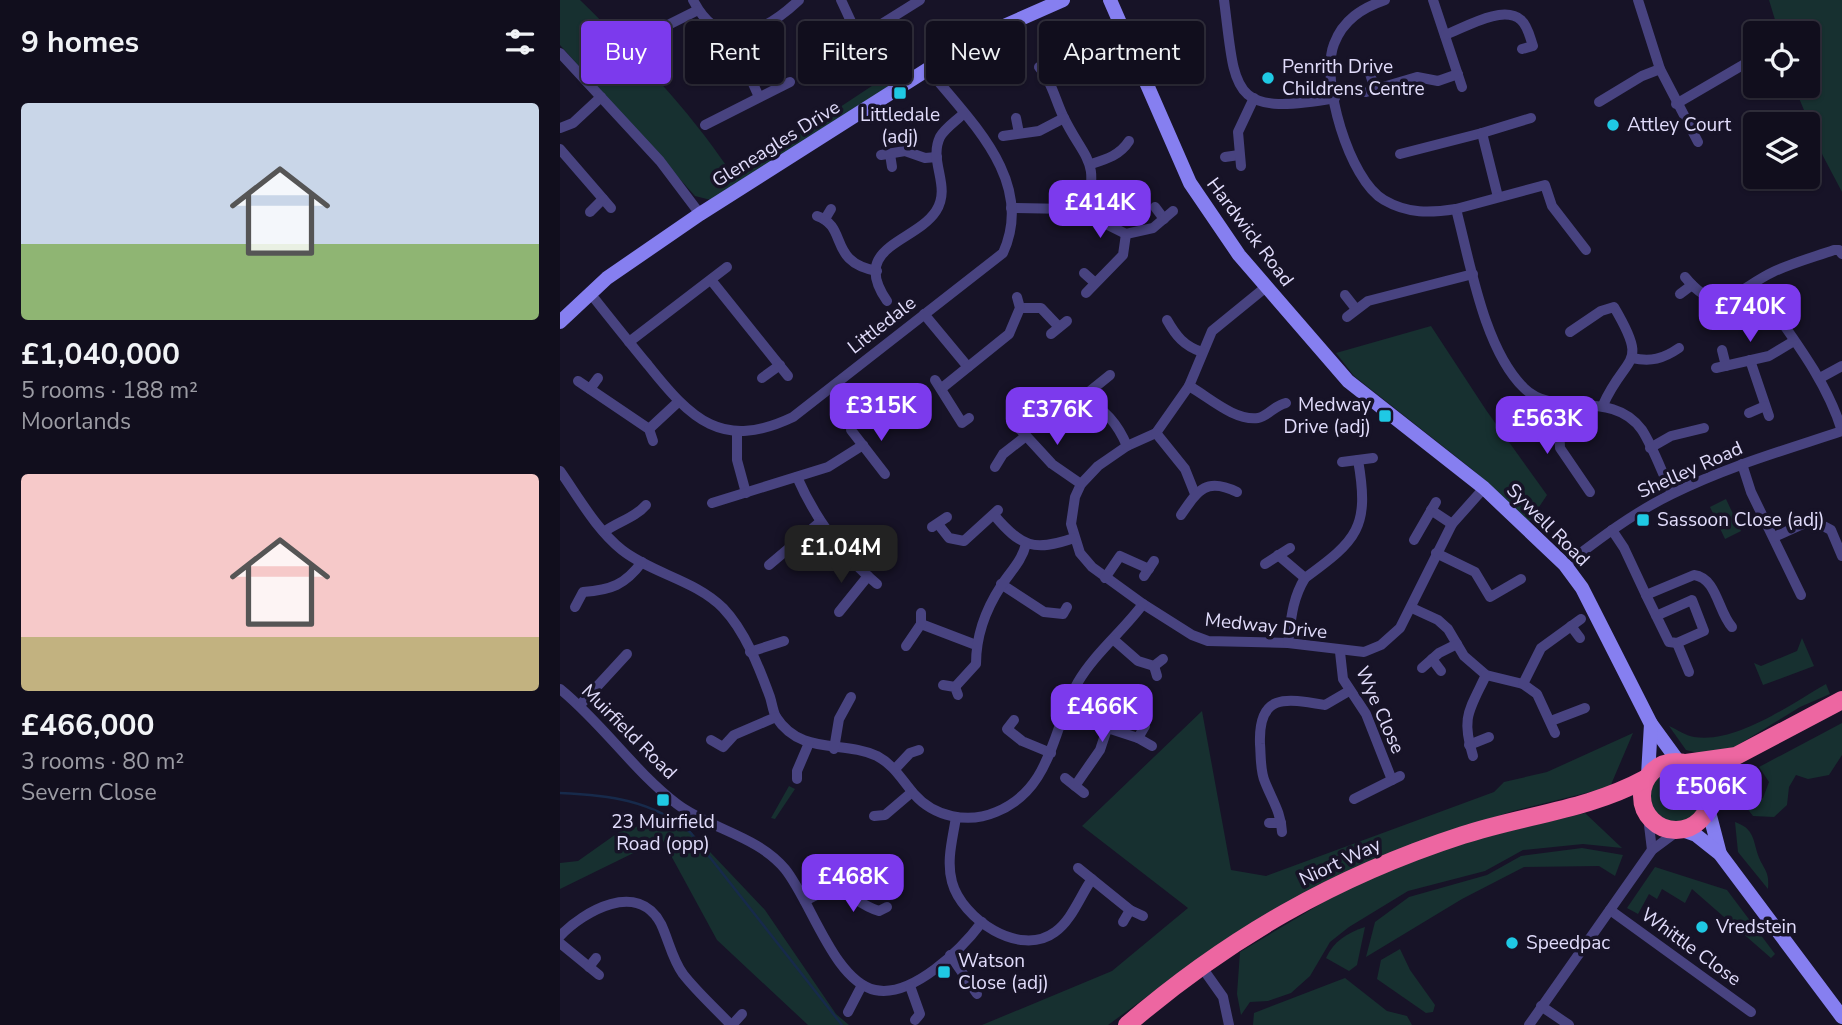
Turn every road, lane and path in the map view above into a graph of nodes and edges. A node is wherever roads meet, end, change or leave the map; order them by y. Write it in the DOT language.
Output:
graph roads {
  1 [pos="799,0"];
  2 [pos="841,0"];
  3 [pos="1063,0"];
  4 [pos="1110,0"];
  5 [pos="1121,0"];
  6 [pos="1224,0"];
  7 [pos="1384,0"];
  8 [pos="1433,0"];
  9 [pos="1638,0"];
  10 [pos="916,1"];
  11 [pos="1361,4"];
  12 [pos="696,5"];
  13 [pos="670,21"];
  14 [pos="708,21"];
  15 [pos="774,21"];
  16 [pos="851,21"];
  17 [pos="886,21"];
  18 [pos="1011,21"];
  19 [pos="1119,21"];
  20 [pos="1122,21"];
  21 [pos="1445,35"];
  22 [pos="1522,49"];
  23 [pos="560,53"];
  24 [pos="1743,65"];
  25 [pos="1660,69"];
  26 [pos="926,70"];
  27 [pos="1370,74"];
  28 [pos="1458,74"];
  29 [pos="790,82"];
  30 [pos="753,84"];
  31 [pos="940,84"];
  32 [pos="1051,84"];
  33 [pos="1147,84"];
  34 [pos="1462,87"];
  35 [pos="601,97"];
  36 [pos="759,97"];
  37 [pos="1255,98"];
  38 [pos="1335,98"];
  39 [pos="1599,102"];
  40 [pos="1676,104"];
  41 [pos="711,109"];
  42 [pos="963,114"];
  43 [pos="1016,118"];
  44 [pos="1064,118"];
  45 [pos="1531,118"];
  46 [pos="716,119"];
  47 [pos="705,125"];
  48 [pos="560,128"];
  49 [pos="1019,133"];
  50 [pos="1482,133"];
  51 [pos="1003,136"];
  52 [pos="1129,141"];
  53 [pos="1698,142"];
  54 [pos="560,149"];
  55 [pos="1400,154"];
  56 [pos="937,157"];
  57 [pos="1225,157"];
  58 [pos="1091,164"];
  59 [pos="892,167"];
  60 [pos="1498,197"];
  61 [pos="603,199"];
  62 [pos="1155,207"];
  63 [pos="611,208"];
  64 [pos="1011,208"];
  65 [pos="831,209"];
  66 [pos="1456,209"];
  67 [pos="1173,211"];
  68 [pos="590,212"];
  69 [pos="1084,213"];
  70 [pos="700,214"];
  71 [pos="1164,219"];
  72 [pos="1126,234"];
  73 [pos="1841,249"];
  74 [pos="1586,250"];
  75 [pos="727,267"];
  76 [pos="877,271"];
  77 [pos="1084,273"];
  78 [pos="1473,274"];
  79 [pos="711,280"];
  80 [pos="1094,282"];
  81 [pos="1755,284"];
  82 [pos="1266,287"];
  83 [pos="590,293"];
  84 [pos="1086,293"];
  85 [pos="1680,294"];
  86 [pos="1345,296"];
  87 [pos="1017,297"];
  88 [pos="887,302"];
  89 [pos="1020,309"];
  90 [pos="1356,309"];
  91 [pos="924,314"];
  92 [pos="1347,317"];
  93 [pos="1167,320"];
  94 [pos="560,321"];
  95 [pos="1059,327"];
  96 [pos="1570,332"];
  97 [pos="1794,341"];
  98 [pos="629,342"];
  99 [pos="1679,348"];
  100 [pos="1722,350"];
  101 [pos="1202,352"];
  102 [pos="1632,358"];
  103 [pos="1750,360"];
  104 [pos="780,365"];
  105 [pos="1842,366"];
  106 [pos="968,367"];
  107 [pos="1335,368"];
  108 [pos="1110,375"];
  109 [pos="788,376"];
  110 [pos="598,378"];
  111 [pos="1820,378"];
  112 [pos="762,379"];
  113 [pos="578,381"];
  114 [pos="1189,386"];
  115 [pos="590,389"];
  116 [pos="677,402"];
  117 [pos="1286,402"];
  118 [pos="1558,402"];
  119 [pos="1603,405"];
  120 [pos="1749,413"];
  121 [pos="969,418"];
  122 [pos="1017,426"];
  123 [pos="1704,428"];
  124 [pos="649,429"];
  125 [pos="851,430"];
  126 [pos="737,431"];
  127 [pos="1842,431"];
  128 [pos="1156,433"];
  129 [pos="1026,436"];
  130 [pos="653,441"];
  131 [pos="863,445"];
  132 [pos="1128,446"];
  133 [pos="1650,448"];
  134 [pos="1373,458"];
  135 [pos="1358,460"];
  136 [pos="1342,462"];
  137 [pos="1742,464"];
  138 [pos="995,467"];
  139 [pos="560,471"];
  140 [pos="885,474"];
  141 [pos="797,477"];
  142 [pos="1081,484"];
  143 [pos="1484,488"];
  144 [pos="1237,492"];
  145 [pos="1590,492"];
  146 [pos="746,493"];
  147 [pos="1672,493"];
  148 [pos="1195,494"];
  149 [pos="712,503"];
  150 [pos="646,505"];
  151 [pos="1181,514"];
  152 [pos="947,517"];
  153 [pos="820,522"];
  154 [pos="1452,524"];
  155 [pos="1612,530"];
  156 [pos="604,532"];
  157 [pos="1774,537"];
  158 [pos="1074,538"];
  159 [pos="1414,540"];
  160 [pos="1027,544"];
  161 [pos="1290,548"];
  162 [pos="1436,553"];
  163 [pos="1278,555"];
  164 [pos="1842,556"];
  165 [pos="771,559"];
  166 [pos="642,562"];
  167 [pos="1265,564"];
  168 [pos="1565,565"];
  169 [pos="1149,569"];
  170 [pos="868,576"];
  171 [pos="1105,578"];
  172 [pos="1305,578"];
  173 [pos="1521,579"];
  174 [pos="877,584"];
  175 [pos="1001,584"];
  176 [pos="1646,595"];
  177 [pos="1801,595"];
  178 [pos="1143,604"];
  179 [pos="575,607"];
  180 [pos="1067,607"];
  181 [pos="1412,608"];
  182 [pos="839,612"];
  183 [pos="1656,616"];
  184 [pos="1581,619"];
  185 [pos="1571,626"];
  186 [pos="1732,627"];
  187 [pos="1580,638"];
  188 [pos="1114,640"];
  189 [pos="784,641"];
  190 [pos="1288,643"];
  191 [pos="1677,643"];
  192 [pos="1457,644"];
  193 [pos="976,645"];
  194 [pos="905,646"];
  195 [pos="750,652"];
  196 [pos="1340,652"];
  197 [pos="627,654"];
  198 [pos="1163,659"];
  199 [pos="1432,659"];
  200 [pos="1422,668"];
  201 [pos="1441,671"];
  202 [pos="1689,672"];
  203 [pos="1486,675"];
  204 [pos="1523,684"];
  205 [pos="943,685"];
  206 [pos="560,689"];
  207 [pos="1349,691"];
  208 [pos="852,697"];
  209 [pos="1842,700"];
  210 [pos="580,705"];
  211 [pos="1585,708"];
  212 [pos="1065,714"];
  213 [pos="776,717"];
  214 [pos="1014,720"];
  215 [pos="1551,721"];
  216 [pos="1651,724"];
  217 [pos="1145,726"];
  218 [pos="1107,729"];
  219 [pos="1555,733"];
  220 [pos="1489,737"];
  221 [pos="1138,738"];
  222 [pos="711,740"];
  223 [pos="809,743"];
  224 [pos="1469,744"];
  225 [pos="1152,746"];
  226 [pos="834,749"];
  227 [pos="919,750"];
  228 [pos="1051,753"];
  229 [pos="1736,756"];
  230 [pos="1473,757"];
  231 [pos="1682,762"];
  232 [pos="895,769"];
  233 [pos="1647,777"];
  234 [pos="1065,778"];
  235 [pos="797,779"];
  236 [pos="912,792"];
  237 [pos="1354,799"];
  238 [pos="1709,799"];
  239 [pos="1601,800"];
  240 [pos="874,816"];
  241 [pos="1647,816"];
  242 [pos="957,817"];
  243 [pos="1269,823"];
  244 [pos="1680,830"];
  245 [pos="1652,850"];
  246 [pos="1720,854"];
  247 [pos="1078,868"];
  248 [pos="1093,879"];
  249 [pos="805,901"];
  250 [pos="887,907"];
  251 [pos="1130,910"];
  252 [pos="1610,910"];
  253 [pos="1143,916"];
  254 [pos="982,922"];
  255 [pos="1123,922"];
  256 [pos="560,936"];
  257 [pos="560,943"];
  258 [pos="950,955"];
  259 [pos="596,958"];
  260 [pos="1201,966"];
  261 [pos="590,967"];
  262 [pos="600,975"];
  263 [pos="862,985"];
  264 [pos="910,986"];
  265 [pos="977,994"];
  266 [pos="1541,1006"];
  267 [pos="848,1012"];
  268 [pos="1751,1012"];
  269 [pos="742,1014"];
  270 [pos="1842,1017"];
  271 [pos="915,1020"];
  272 [pos="732,1025"];
  273 [pos="1127,1025"];
  274 [pos="1229,1025"];
  275 [pos="1529,1025"];
  276 [pos="1569,1025"];
  1 -- 15 [label="street"];
  2 -- 16 [label="street"];
  3 -- 18 [label="street, Gleneagles Drive"];
  4 -- 19 [label="street, Hardwick Road"];
  5 -- 20 [label="street, Hardwick Road"];
  6 -- 37 [label="street"];
  7 -- 11 [label="street"];
  8 -- 21 [label="street"];
  9 -- 25 [label="street"];
  10 -- 17 [label="street"];
  11 -- 38 [label="street"];
  12 -- 13 [label="street"];
  12 -- 14 [label="street"];
  21 -- 22 [label="street"];
  21 -- 28 [label="street"];
  23 -- 35 [label="street"];
  24 -- 40 [label="street"];
  25 -- 39 [label="street"];
  25 -- 40 [label="street"];
  26 -- 70 [label="street, Gleneagles Drive"];
  27 -- 28 [label="street"];
  28 -- 34 [label="street"];
  29 -- 36 [label="street"];
  30 -- 36 [label="street"];
  31 -- 42 [label="street, Littledale"];
  32 -- 44 [label="street"];
  33 -- 82 [label="street, Hardwick Road"];
  35 -- 48 [label="street"];
  35 -- 70 [label="street"];
  36 -- 46 [label="street"];
  37 -- 38 [label="street"];
  37 -- 57 [label="street"];
  38 -- 66 [label="street"];
  40 -- 53 [label="street"];
  41 -- 46 [label="street"];
  42 -- 56 [label="street"];
  42 -- 64 [label="street, Littledale"];
  43 -- 49 [label="street"];
  44 -- 49 [label="street"];
  44 -- 58 [label="street"];
  45 -- 50 [label="street"];
  46 -- 47 [label="street"];
  49 -- 51 [label="street"];
  50 -- 55 [label="street"];
  50 -- 60 [label="street"];
  52 -- 58 [label="street"];
  54 -- 61 [label="street"];
  56 -- 59 [label="street"];
  56 -- 76 [label="street"];
  58 -- 69 [label="street"];
  60 -- 66 [label="street"];
  60 -- 74 [label="street"];
  61 -- 63 [label="street"];
  61 -- 68 [label="street"];
  62 -- 71 [label="street"];
  64 -- 69 [label="street"];
  64 -- 91 [label="street, Littledale"];
  65 -- 76 [label="street"];
  66 -- 78 [label="street"];
  67 -- 71 [label="street"];
  69 -- 72 [label="street"];
  70 -- 83 [label="street, Gleneagles Drive"];
  71 -- 72 [label="street"];
  72 -- 80 [label="street"];
  73 -- 81 [label="street"];
  75 -- 79 [label="street"];
  76 -- 88 [label="street"];
  77 -- 80 [label="street"];
  78 -- 90 [label="street"];
  78 -- 118 [label="street"];
  79 -- 98 [label="street"];
  79 -- 104 [label="street"];
  80 -- 84 [label="street"];
  81 -- 85 [label="street"];
  81 -- 97 [label="street"];
  82 -- 101 [label="street"];
  82 -- 107 [label="street, Hardwick Road"];
  83 -- 94 [label="street, Gleneagles Drive"];
  83 -- 98 [label="street, Littledale"];
  86 -- 90 [label="street"];
  87 -- 89 [label="street"];
  89 -- 95 [label="street"];
  89 -- 106 [label="street"];
  90 -- 92 [label="street"];
  91 -- 106 [label="street"];
  91 -- 126 [label="street, Littledale"];
  93 -- 101 [label="street"];
  96 -- 102 [label="street"];
  97 -- 103 [label="street"];
  97 -- 111 [label="street"];
  98 -- 116 [label="street, Littledale"];
  99 -- 102 [label="street"];
  100 -- 103 [label="street"];
  101 -- 114 [label="street"];
  102 -- 119 [label="street"];
  103 -- 120 [label="street"];
  104 -- 109 [label="street"];
  104 -- 112 [label="street"];
  105 -- 111 [label="street"];
  106 -- 121 [label="street"];
  107 -- 143 [label="street, Sywell Road"];
  108 -- 132 [label="street"];
  110 -- 115 [label="street"];
  111 -- 127 [label="street"];
  113 -- 115 [label="street"];
  114 -- 117 [label="street"];
  114 -- 128 [label="street"];
  115 -- 124 [label="street"];
  116 -- 124 [label="street"];
  116 -- 126 [label="street, Littledale"];
  118 -- 119 [label="street"];
  118 -- 145 [label="street"];
  119 -- 133 [label="street"];
  122 -- 129 [label="street"];
  123 -- 133 [label="street"];
  124 -- 130 [label="street"];
  125 -- 131 [label="street"];
  126 -- 146 [label="street"];
  127 -- 137 [label="street, Shelley Road"];
  128 -- 132 [label="street"];
  128 -- 148 [label="street"];
  129 -- 138 [label="street"];
  129 -- 142 [label="street"];
  131 -- 140 [label="street"];
  131 -- 141 [label="street"];
  132 -- 142 [label="street"];
  133 -- 147 [label="street"];
  134 -- 135 [label="street"];
  135 -- 136 [label="street"];
  135 -- 172 [label="street"];
  137 -- 147 [label="street, Shelley Road"];
  137 -- 157 [label="street"];
  139 -- 156 [label="street"];
  141 -- 146 [label="street"];
  141 -- 153 [label="street"];
  142 -- 158 [label="street"];
  143 -- 154 [label="street, Medway Drive"];
  143 -- 168 [label="street, Sywell Road"];
  144 -- 148 [label="street"];
  146 -- 149 [label="street"];
  147 -- 155 [label="street, Shelley Road"];
  148 -- 151 [label="street"];
  150 -- 156 [label="street"];
  152 -- 160 [label="street"];
  153 -- 165 [label="street"];
  153 -- 170 [label="street"];
  154 -- 159 [label="street"];
  154 -- 162 [label="street, Medway Drive"];
  155 -- 168 [label="street, Shelley Road"];
  155 -- 176 [label="street"];
  156 -- 166 [label="street"];
  157 -- 164 [label="street"];
  157 -- 177 [label="street"];
  158 -- 160 [label="street"];
  158 -- 171 [label="street, Medway Drive"];
  160 -- 175 [label="street"];
  161 -- 163 [label="street"];
  162 -- 173 [label="street"];
  162 -- 181 [label="street, Medway Drive"];
  163 -- 167 [label="street"];
  163 -- 172 [label="street"];
  166 -- 179 [label="street"];
  166 -- 195 [label="street"];
  168 -- 216 [label="street, Sywell Road"];
  169 -- 171 [label="street"];
  170 -- 174 [label="street"];
  170 -- 182 [label="street"];
  171 -- 178 [label="street, Medway Drive"];
  172 -- 190 [label="street"];
  175 -- 180 [label="street"];
  175 -- 193 [label="street"];
  176 -- 183 [label="street"];
  176 -- 186 [label="street"];
  178 -- 188 [label="street"];
  178 -- 190 [label="street, Medway Drive"];
  181 -- 192 [label="street"];
  181 -- 196 [label="street, Medway Drive"];
  183 -- 191 [label="street"];
  183 -- 191 [label="street"];
  184 -- 185 [label="street"];
  185 -- 187 [label="street"];
  185 -- 204 [label="street"];
  188 -- 198 [label="street"];
  188 -- 212 [label="street"];
  189 -- 195 [label="street"];
  190 -- 196 [label="street, Medway Drive"];
  191 -- 202 [label="street"];
  192 -- 199 [label="street"];
  192 -- 203 [label="street"];
  193 -- 194 [label="street"];
  193 -- 205 [label="street"];
  195 -- 213 [label="street"];
  196 -- 207 [label="street, Wye Close"];
  197 -- 210 [label="street"];
  199 -- 200 [label="street"];
  199 -- 201 [label="street"];
  203 -- 204 [label="street"];
  203 -- 224 [label="street"];
  204 -- 215 [label="street"];
  206 -- 210 [label="street, Muirfield Road"];
  207 -- 237 [label="street, Wye Close"];
  207 -- 243 [label="street"];
  208 -- 226 [label="street"];
  209 -- 229 [label="highway"];
  210 -- 249 [label="street, Muirfield Road"];
  211 -- 215 [label="street"];
  212 -- 218 [label="street"];
  212 -- 228 [label="street"];
  213 -- 222 [label="street"];
  213 -- 223 [label="street"];
  214 -- 228 [label="street"];
  215 -- 219 [label="street"];
  216 -- 231 [label="street, Sywell Road"];
  216 -- 233 [label="street"];
  217 -- 221 [label="street"];
  218 -- 221 [label="street"];
  218 -- 234 [label="street"];
  220 -- 224 [label="street"];
  221 -- 225 [label="street"];
  223 -- 226 [label="street"];
  223 -- 235 [label="street"];
  224 -- 230 [label="street"];
  226 -- 232 [label="street"];
  227 -- 232 [label="street"];
  228 -- 242 [label="street"];
  229 -- 231 [label="highway"];
  229 -- 238 [label="highway"];
  231 -- 233 [label="highway"];
  231 -- 238 [label="highway"];
  232 -- 236 [label="street"];
  233 -- 239 [label="highway, Niort Way"];
  233 -- 241 [label="highway"];
  236 -- 240 [label="street"];
  236 -- 242 [label="street"];
  238 -- 244 [label="highway"];
  238 -- 246 [label="street"];
  239 -- 241 [label="highway, Niort Way"];
  239 -- 260 [label="highway, Niort Way"];
  241 -- 244 [label="highway"];
  241 -- 245 [label="street"];
  242 -- 254 [label="street"];
  244 -- 245 [label="street"];
  244 -- 246 [label="street"];
  245 -- 252 [label="street"];
  246 -- 270 [label="street"];
  247 -- 248 [label="street"];
  248 -- 251 [label="street"];
  248 -- 254 [label="street"];
  249 -- 250 [label="street"];
  249 -- 263 [label="street, Muirfield Road"];
  251 -- 253 [label="street"];
  251 -- 255 [label="street"];
  252 -- 266 [label="street"];
  252 -- 268 [label="street, Whittle Close"];
  254 -- 258 [label="street"];
  256 -- 272 [label="street"];
  257 -- 261 [label="street"];
  258 -- 264 [label="street"];
  258 -- 265 [label="street"];
  259 -- 261 [label="street"];
  260 -- 273 [label="highway, Niort Way"];
  260 -- 274 [label="street"];
  261 -- 262 [label="street"];
  263 -- 264 [label="street"];
  263 -- 267 [label="street"];
  264 -- 271 [label="street"];
  266 -- 275 [label="street"];
  266 -- 276 [label="street"];
  269 -- 272 [label="street"];
}
